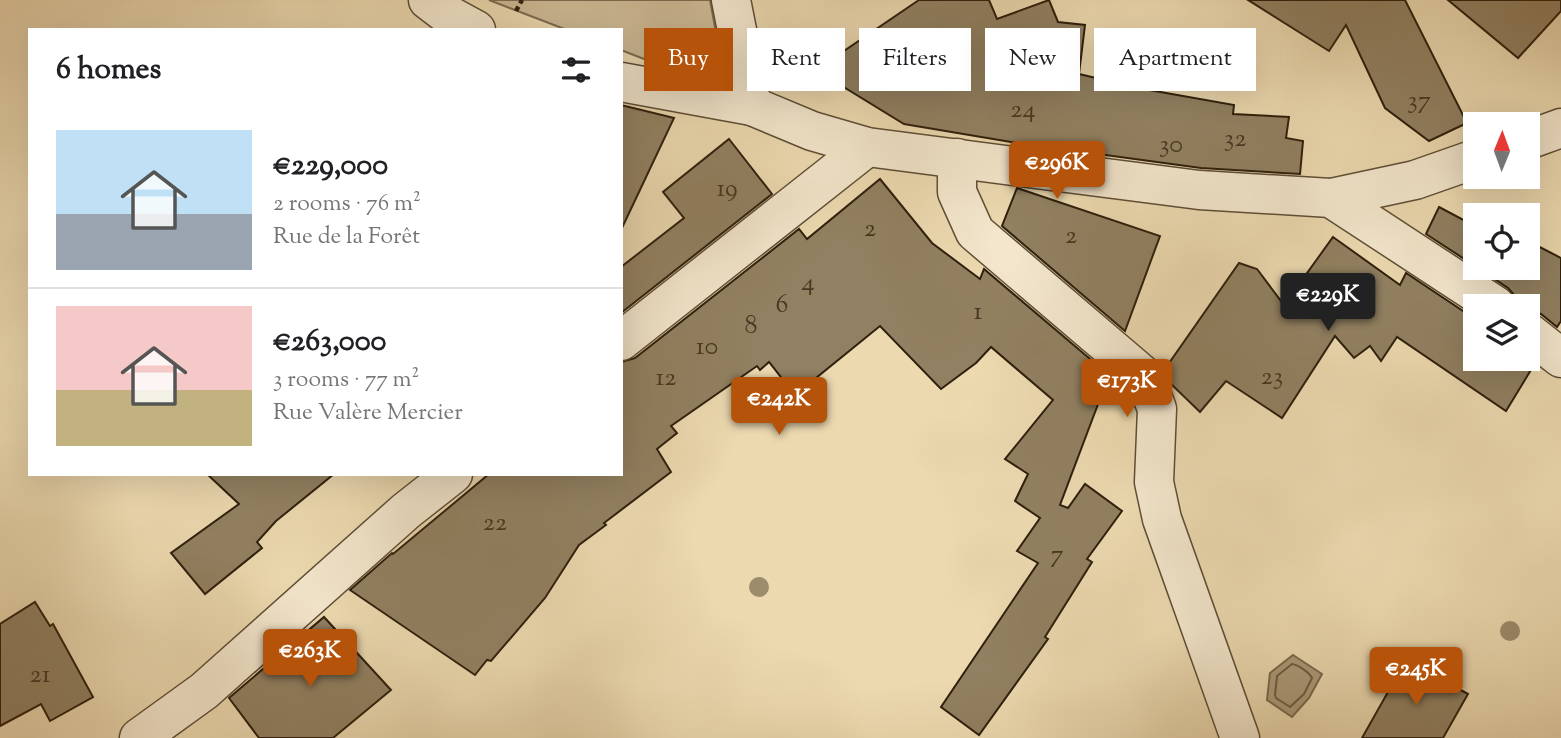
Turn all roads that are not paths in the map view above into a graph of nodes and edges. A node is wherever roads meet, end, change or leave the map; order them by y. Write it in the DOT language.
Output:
graph roads {
  1 [pos="428,0"];
  2 [pos="732,0"];
  3 [pos="472,28"];
  4 [pos="623,82"];
  5 [pos="752,106"];
  6 [pos="1561,128"];
  7 [pos="1540,136"];
  8 [pos="867,147"];
  9 [pos="957,158"];
  10 [pos="1463,163"];
  11 [pos="1332,198"];
  12 [pos="1478,294"];
  13 [pos="623,339"];
  14 [pos="1540,341"];
  15 [pos="1561,358"];
  16 [pos="450,476"];
  17 [pos="139,738"];
  18 [pos="1240,738"];
  1 -- 3 [label="street"];
  2 -- 5 [label="street"];
  4 -- 5 [label="street"];
  5 -- 8 [label="street"];
  6 -- 7 [label="street"];
  8 -- 9 [label="street"];
  8 -- 13 [label="street"];
  9 -- 11 [label="street"];
  9 -- 18 [label="street"];
  10 -- 11 [label="street"];
  11 -- 12 [label="street"];
  14 -- 15 [label="street"];
  16 -- 17 [label="street"];
}
